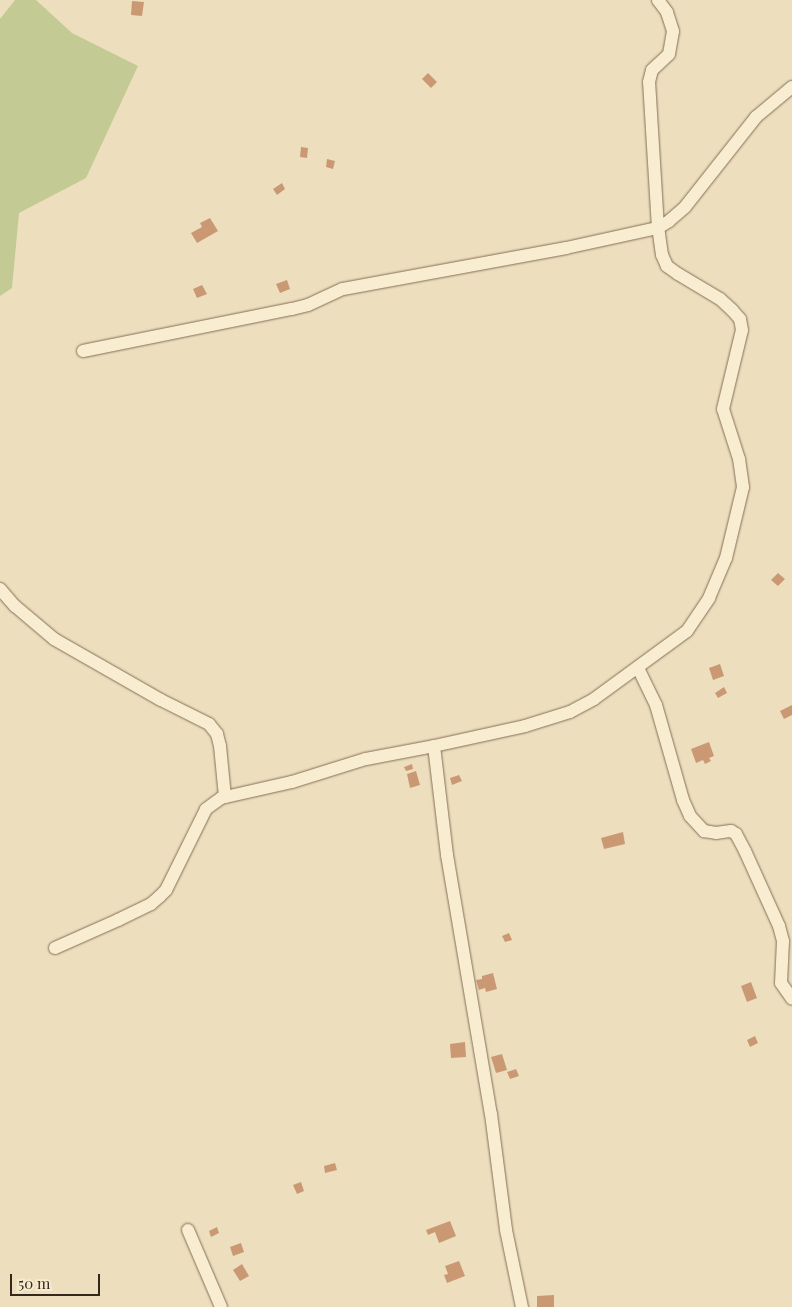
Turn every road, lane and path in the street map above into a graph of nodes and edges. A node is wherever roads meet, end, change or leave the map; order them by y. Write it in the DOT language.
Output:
graph roads {
  1 [pos="658,0"];
  2 [pos="792,87"];
  3 [pos="658,228"];
  4 [pos="83,350"];
  5 [pos="0,589"];
  6 [pos="638,668"];
  7 [pos="434,746"];
  8 [pos="225,797"];
  9 [pos="55,948"];
  10 [pos="792,999"];
  11 [pos="188,1230"];
  12 [pos="221,1307"];
  13 [pos="522,1307"];
  1 -- 3 [label="street"];
  2 -- 3 [label="street"];
  3 -- 4 [label="street"];
  3 -- 6 [label="street"];
  5 -- 8 [label="street"];
  6 -- 7 [label="street"];
  6 -- 10 [label="street"];
  7 -- 8 [label="street"];
  7 -- 13 [label="street"];
  8 -- 9 [label="street"];
  11 -- 12 [label="street"];
}
